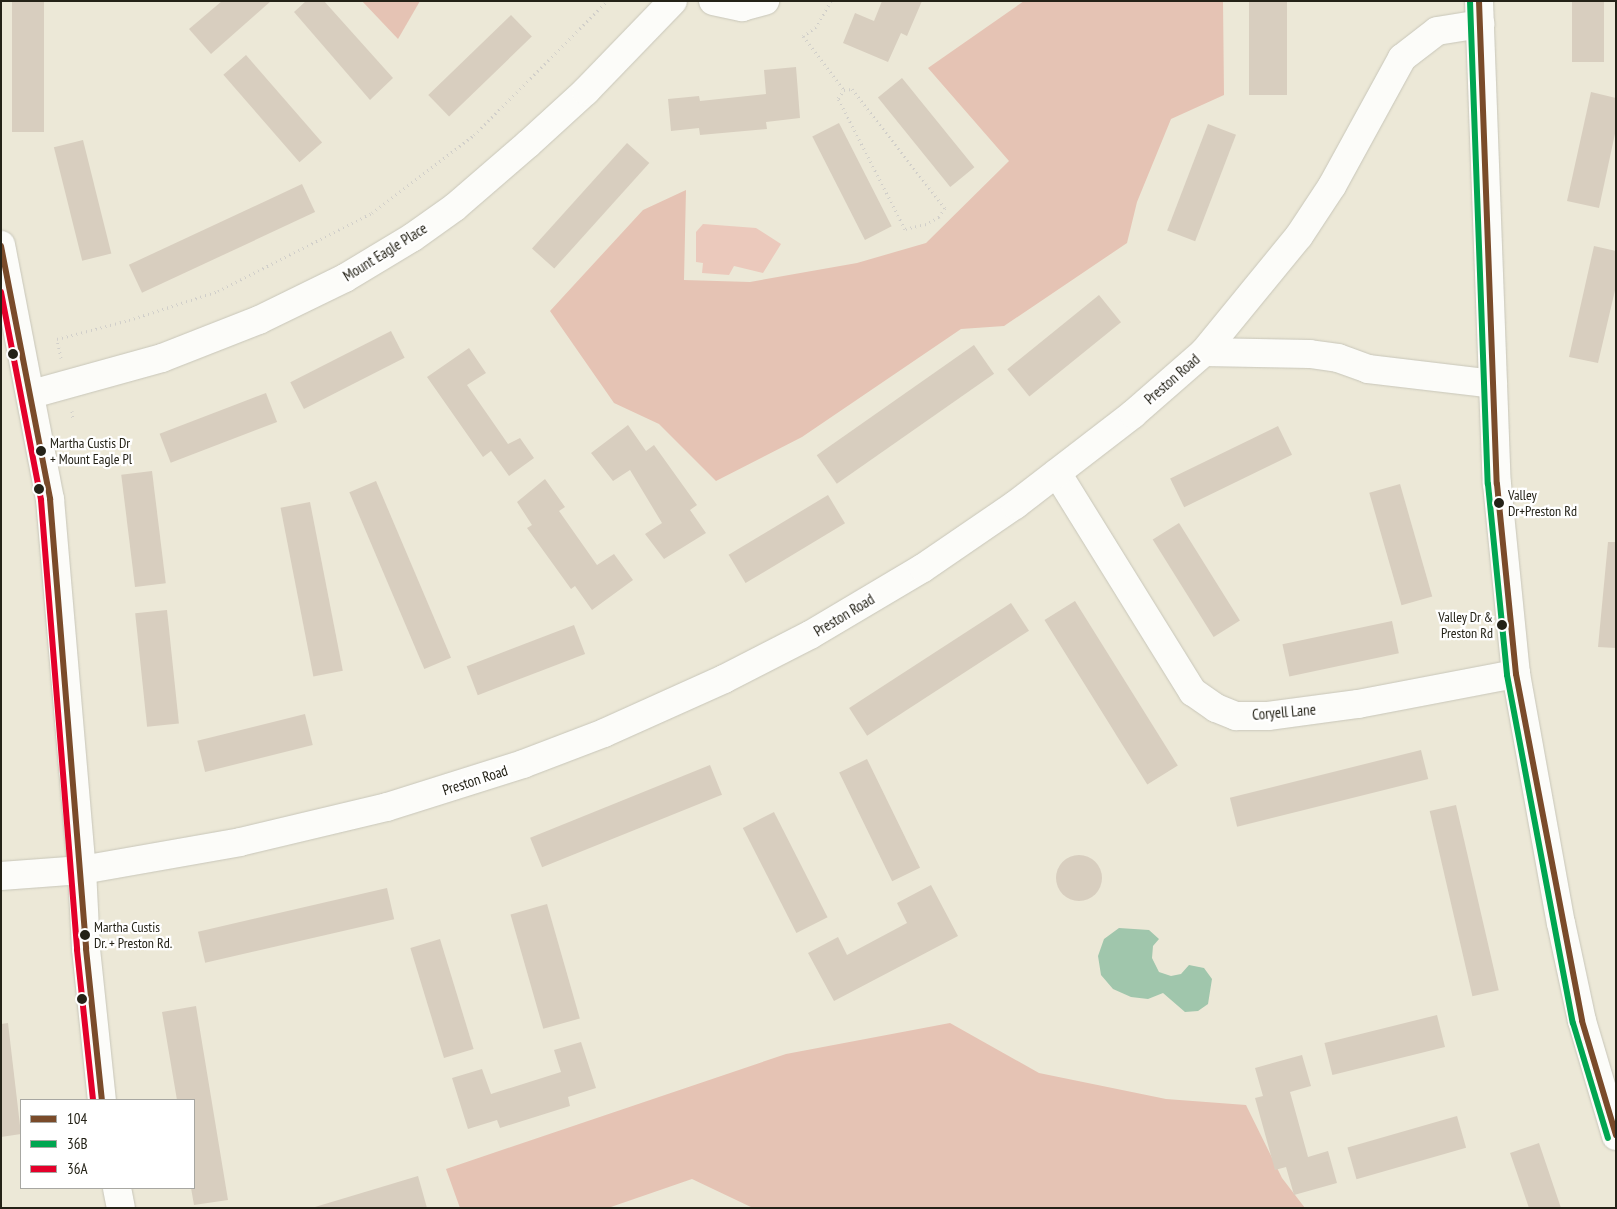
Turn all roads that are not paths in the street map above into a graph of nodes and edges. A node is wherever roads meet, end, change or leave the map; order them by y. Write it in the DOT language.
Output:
graph roads {
  1 [pos="673,1"];
  2 [pos="713,1"];
  3 [pos="765,1"];
  4 [pos="1480,13"];
  5 [pos="1,245"];
  6 [pos="1204,352"];
  7 [pos="1493,384"];
  8 [pos="32,394"];
  9 [pos="1057,473"];
  10 [pos="1516,674"];
  11 [pos="82,870"];
  12 [pos="1,876"];
  13 [pos="102,1099"];
  14 [pos="1616,1136"];
  15 [pos="117,1189"];
  16 [pos="122,1208"];
  1 -- 8 [label="street, Mount Eagle Place"];
  2 -- 3 [label="street"];
  4 -- 6 [label="street, Preston Road"];
  4 -- 7 [label="street"];
  5 -- 8 [label="street"];
  6 -- 7 [label="street"];
  6 -- 9 [label="street, Preston Road"];
  7 -- 10 [label="street"];
  8 -- 11 [label="street"];
  9 -- 10 [label="street, Coryell Lane"];
  9 -- 11 [label="street, Preston Road"];
  10 -- 14 [label="street"];
  11 -- 12 [label="street, Preston Road"];
  11 -- 13 [label="street"];
  15 -- 16 [label="street"];
}
